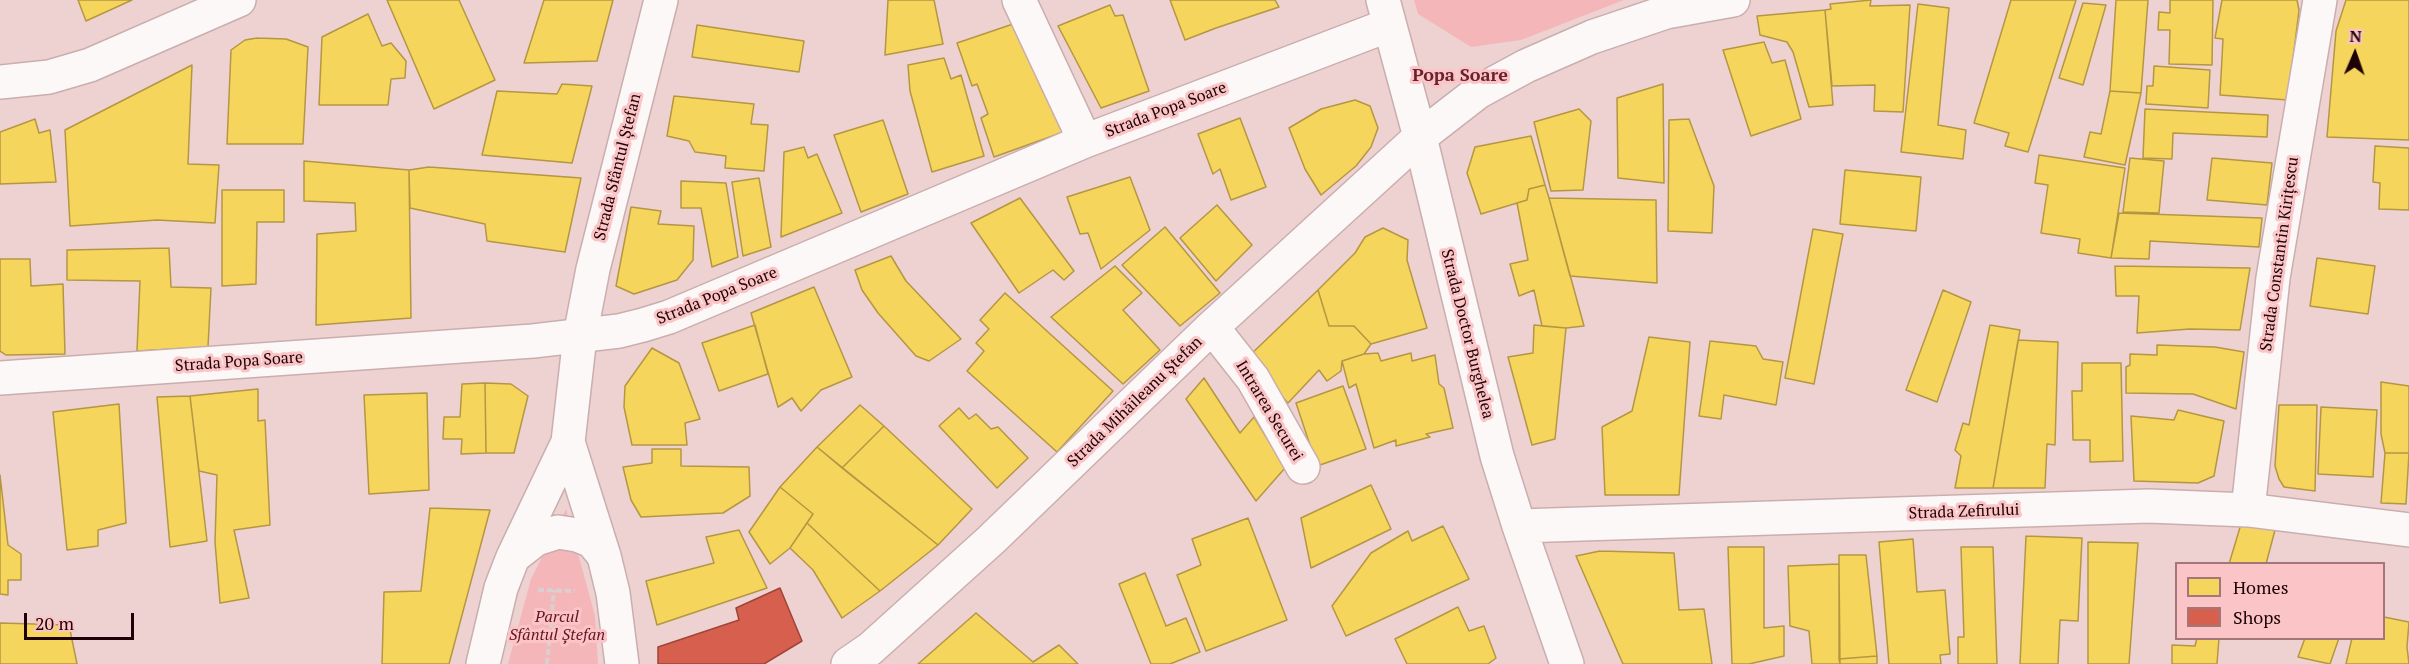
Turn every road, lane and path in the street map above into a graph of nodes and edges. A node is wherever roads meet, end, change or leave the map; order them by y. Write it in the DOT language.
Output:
graph roads {
  1 [pos="239,0"];
  2 [pos="661,0"];
  3 [pos="1019,0"];
  4 [pos="1733,0"];
  5 [pos="2320,0"];
  6 [pos="1666,6"];
  7 [pos="1386,13"];
  8 [pos="0,82"];
  9 [pos="1420,136"];
  10 [pos="1085,141"];
  11 [pos="1212,327"];
  12 [pos="580,336"];
  13 [pos="0,378"];
  14 [pos="568,442"];
  15 [pos="1303,467"];
  16 [pos="2248,510"];
  17 [pos="1519,526"];
  18 [pos="2409,530"];
  19 [pos="604,556"];
  20 [pos="513,557"];
  21 [pos="501,588"];
  22 [pos="554,590"];
  23 [pos="613,593"];
  24 [pos="867,659"];
  25 [pos="483,664"];
  26 [pos="547,664"];
  27 [pos="622,664"];
  28 [pos="1567,664"];
  1 -- 8 [label="street"];
  2 -- 12 [label="street, Strada Sfântul Ștefan"];
  3 -- 10 [label="street"];
  4 -- 6 [label="street"];
  5 -- 16 [label="street, Strada Constantin Kirițescu"];
  6 -- 9 [label="street"];
  7 -- 9 [label="street, Strada Doctor Burghelea"];
  7 -- 10 [label="street, Strada Popa Soare"];
  9 -- 11 [label="street, Strada Mihăileanu Ștefan"];
  9 -- 17 [label="street, Strada Doctor Burghelea"];
  10 -- 12 [label="street, Strada Popa Soare"];
  11 -- 15 [label="street, Intrarea Securei"];
  11 -- 24 [label="street, Strada Mihăileanu Ștefan"];
  12 -- 13 [label="street, Strada Popa Soare"];
  12 -- 14 [label="street, Strada Sfântul Ștefan"];
  14 -- 19 [label="street"];
  14 -- 20 [label="street"];
  16 -- 17 [label="street, Strada Zefirului"];
  16 -- 18 [label="street, Strada Zefirului"];
  17 -- 28 [label="street, Strada Doctor Burghelea"];
  19 -- 20 [label="street"];
  19 -- 23 [label="street"];
  20 -- 21 [label="street"];
  21 -- 22 [label="path"];
  21 -- 25 [label="street"];
  22 -- 23 [label="path"];
  22 -- 26 [label="path"];
  23 -- 27 [label="street"];
}
